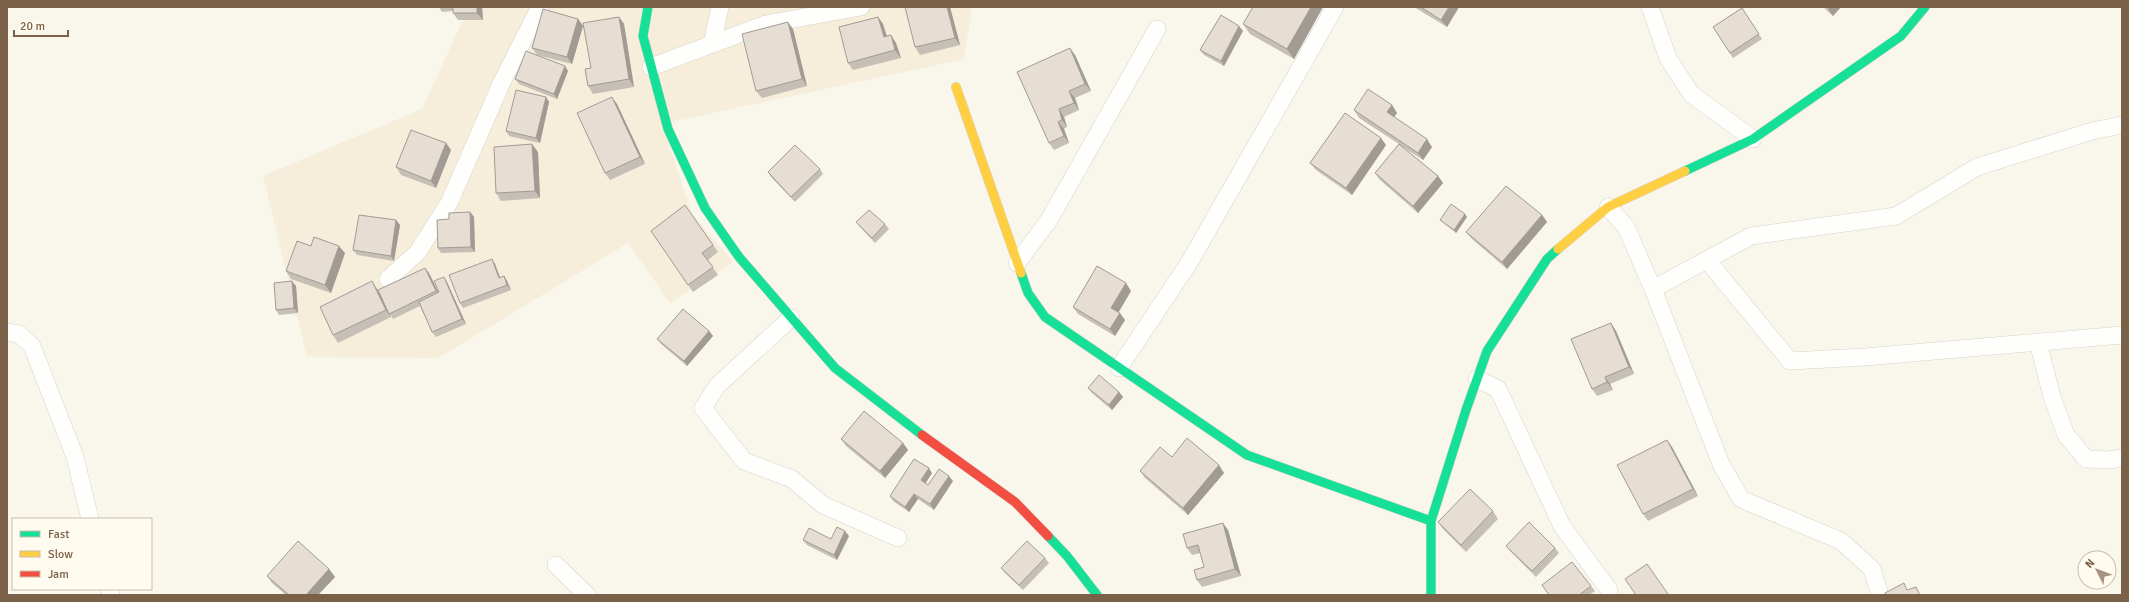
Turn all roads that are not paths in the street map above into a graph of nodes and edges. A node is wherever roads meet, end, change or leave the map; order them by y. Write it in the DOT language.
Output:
graph roads {
  1 [pos="540,7"];
  2 [pos="648,7"];
  3 [pos="720,7"];
  4 [pos="861,7"];
  5 [pos="1336,7"];
  6 [pos="1650,7"];
  7 [pos="1925,7"];
  8 [pos="1157,29"];
  9 [pos="712,44"];
  10 [pos="651,67"];
  11 [pos="956,87"];
  12 [pos="2122,125"];
  13 [pos="1753,139"];
  14 [pos="1608,207"];
  15 [pos="1707,260"];
  16 [pos="1017,263"];
  17 [pos="388,279"];
  18 [pos="1652,289"];
  19 [pos="791,318"];
  20 [pos="7,332"];
  21 [pos="2122,335"];
  22 [pos="2038,342"];
  23 [pos="1119,368"];
  24 [pos="1477,379"];
  25 [pos="2122,458"];
  26 [pos="90,518"];
  27 [pos="1431,521"];
  28 [pos="898,538"];
  29 [pos="556,565"];
  30 [pos="1609,590"];
  31 [pos="587,595"];
  32 [pos="1097,595"];
  33 [pos="1431,595"];
  34 [pos="1880,595"];
  1 -- 17 [label="street"];
  2 -- 10 [label="street"];
  3 -- 9 [label="street"];
  4 -- 9 [label="street"];
  5 -- 23 [label="street"];
  6 -- 13 [label="street"];
  7 -- 13 [label="street"];
  8 -- 16 [label="street"];
  9 -- 10 [label="street"];
  10 -- 19 [label="street"];
  11 -- 16 [label="street"];
  12 -- 15 [label="street"];
  13 -- 14 [label="street"];
  14 -- 18 [label="street"];
  14 -- 24 [label="street"];
  15 -- 18 [label="street"];
  15 -- 22 [label="street"];
  16 -- 23 [label="street"];
  18 -- 34 [label="street"];
  19 -- 28 [label="street"];
  19 -- 32 [label="street"];
  20 -- 26 [label="street"];
  21 -- 22 [label="street"];
  22 -- 25 [label="street"];
  23 -- 27 [label="street"];
  24 -- 27 [label="street"];
  24 -- 30 [label="street"];
  27 -- 33 [label="street"];
  29 -- 31 [label="street"];
}
